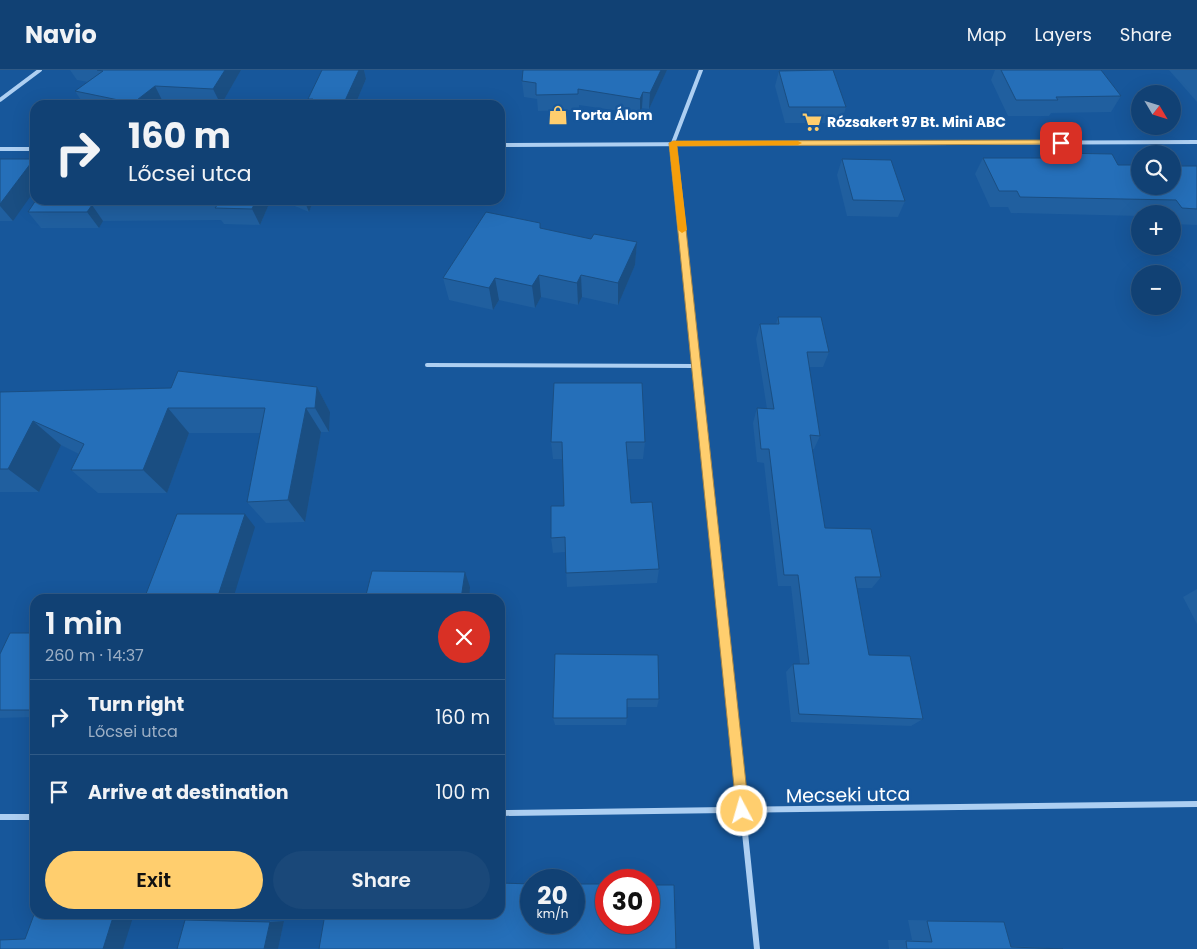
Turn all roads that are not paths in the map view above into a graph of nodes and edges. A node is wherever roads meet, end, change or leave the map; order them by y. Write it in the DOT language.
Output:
graph roads {
  1 [pos="40,70"];
  2 [pos="701,70"];
  3 [pos="0,100"];
  4 [pos="1197,142"];
  5 [pos="673,143"];
  6 [pos="505,145"];
  7 [pos="30,149"];
  8 [pos="0,150"];
  9 [pos="427,365"];
  10 [pos="696,366"];
  11 [pos="1197,804"];
  12 [pos="742,811"];
  13 [pos="505,813"];
  14 [pos="30,816"];
  15 [pos="0,817"];
  16 [pos="757,949"];
  1 -- 3 [label="street"];
  2 -- 5 [label="street"];
  4 -- 5 [label="street"];
  5 -- 6 [label="street"];
  5 -- 10 [label="street"];
  7 -- 8 [label="street"];
  9 -- 10 [label="lane"];
  10 -- 12 [label="street"];
  11 -- 12 [label="street, Mecseki utca"];
  12 -- 13 [label="street, Mecseki utca"];
  12 -- 16 [label="street"];
  14 -- 15 [label="street"];
}
